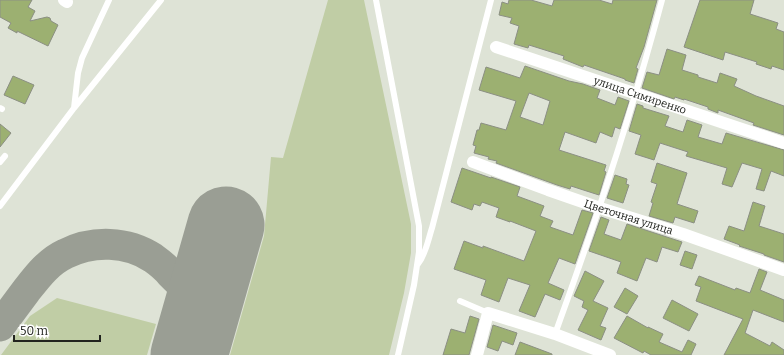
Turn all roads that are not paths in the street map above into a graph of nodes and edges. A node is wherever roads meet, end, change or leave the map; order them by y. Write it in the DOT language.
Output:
graph roads {
  1 [pos="109,0"];
  2 [pos="161,0"];
  3 [pos="376,0"];
  4 [pos="491,0"];
  5 [pos="662,0"];
  6 [pos="496,47"];
  7 [pos="636,94"];
  8 [pos="74,108"];
  9 [pos="784,143"];
  10 [pos="5,156"];
  11 [pos="0,162"];
  12 [pos="473,162"];
  13 [pos="0,206"];
  14 [pos="600,208"];
  15 [pos="417,265"];
  16 [pos="784,270"];
  17 [pos="460,302"];
  18 [pos="488,313"];
  19 [pos="555,334"];
  20 [pos="398,355"];
  21 [pos="477,355"];
  22 [pos="610,355"];
  1 -- 8 [label="lane"];
  2 -- 8 [label="lane"];
  3 -- 15 [label="lane"];
  4 -- 15 [label="lane"];
  5 -- 7 [label="lane"];
  6 -- 7 [label="street, улица Симиренко"];
  7 -- 9 [label="street, улица Симиренко"];
  7 -- 14 [label="lane"];
  8 -- 13 [label="lane"];
  10 -- 11 [label="lane"];
  12 -- 14 [label="street, Цветочная улица"];
  14 -- 16 [label="street, Цветочная улица"];
  14 -- 19 [label="lane"];
  15 -- 20 [label="lane"];
  17 -- 18 [label="lane"];
  18 -- 19 [label="street"];
  18 -- 21 [label="street"];
  19 -- 22 [label="street"];
}
